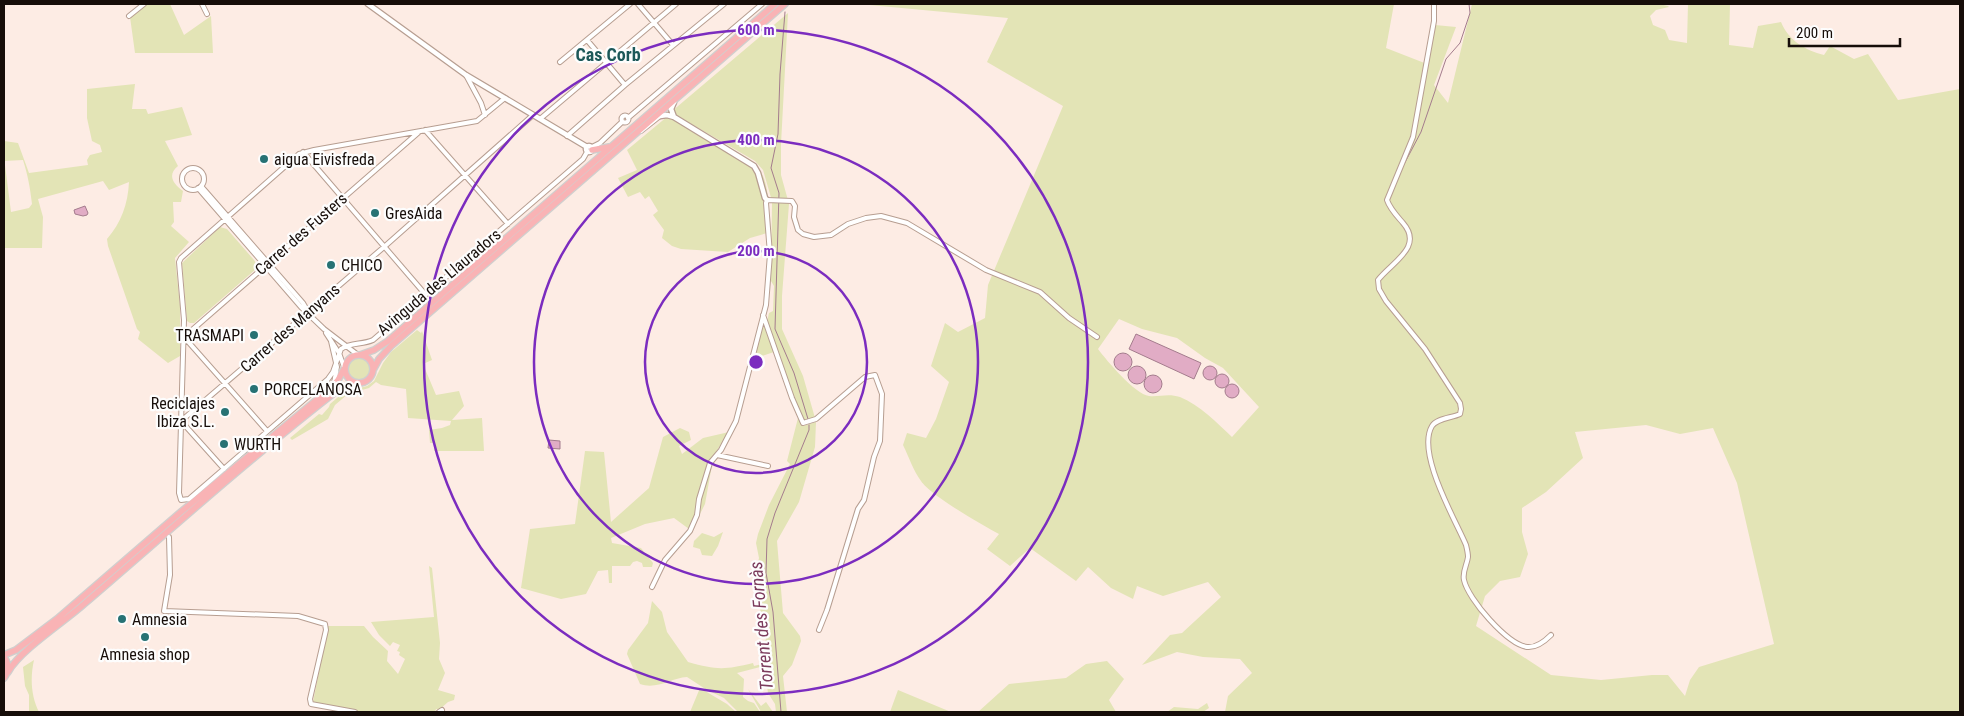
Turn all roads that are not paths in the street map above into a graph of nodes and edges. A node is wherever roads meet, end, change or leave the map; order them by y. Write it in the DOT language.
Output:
graph roads {
  1 [pos="144,4"];
  2 [pos="202,4"];
  3 [pos="368,4"];
  4 [pos="630,4"];
  5 [pos="638,4"];
  6 [pos="676,4"];
  7 [pos="724,4"];
  8 [pos="762,4"];
  9 [pos="775,4"];
  10 [pos="784,4"];
  11 [pos="1434,4"];
  12 [pos="207,14"];
  13 [pos="130,16"];
  14 [pos="653,22"];
  15 [pos="587,40"];
  16 [pos="672,45"];
  17 [pos="560,62"];
  18 [pos="606,62"];
  19 [pos="682,71"];
  20 [pos="696,73"];
  21 [pos="466,75"];
  22 [pos="625,85"];
  23 [pos="505,98"];
  24 [pos="676,98"];
  25 [pos="533,114"];
  26 [pos="485,115"];
  27 [pos="660,116"];
  28 [pos="674,117"];
  29 [pos="540,119"];
  30 [pos="426,130"];
  31 [pos="419,132"];
  32 [pos="635,134"];
  33 [pos="396,136"];
  34 [pos="567,136"];
  35 [pos="402,146"];
  36 [pos="611,147"];
  37 [pos="589,150"];
  38 [pos="303,152"];
  39 [pos="589,166"];
  40 [pos="464,175"];
  41 [pos="200,187"];
  42 [pos="342,198"];
  43 [pos="769,201"];
  44 [pos="227,218"];
  45 [pos="508,224"];
  46 [pos="384,247"];
  47 [pos="267,264"];
  48 [pos="433,289"];
  49 [pos="425,294"];
  50 [pos="440,296"];
  51 [pos="308,312"];
  52 [pos="763,316"];
  53 [pos="324,329"];
  54 [pos="184,337"];
  55 [pos="1097,337"];
  56 [pos="331,341"];
  57 [pos="345,346"];
  58 [pos="338,353"];
  59 [pos="359,354"];
  60 [pos="336,364"];
  61 [pos="344,368"];
  62 [pos="373,370"];
  63 [pos="355,383"];
  64 [pos="226,384"];
  65 [pos="334,385"];
  66 [pos="181,421"];
  67 [pos="267,431"];
  68 [pos="717,455"];
  69 [pos="768,466"];
  70 [pos="224,469"];
  71 [pos="169,537"];
  72 [pos="652,587"];
  73 [pos="820,630"];
  74 [pos="1551,635"];
  75 [pos="4,656"];
  76 [pos="8,672"];
  77 [pos="4,678"];
  78 [pos="355,712"];
  1 -- 13 [label="street"];
  2 -- 12 [label="street"];
  3 -- 21 [label="street"];
  4 -- 15 [label="street"];
  5 -- 14 [label="street"];
  6 -- 14 [label="street"];
  7 -- 16 [label="street"];
  8 -- 19 [label="street, Avinguda des Llauradors"];
  9 -- 20 [label="main road"];
  10 -- 24 [label="main road"];
  11 -- 74 [label="street"];
  14 -- 16 [label="street"];
  14 -- 18 [label="street"];
  15 -- 17 [label="street"];
  15 -- 18 [label="street"];
  16 -- 22 [label="street"];
  18 -- 22 [label="street"];
  18 -- 29 [label="street"];
  19 -- 20 [label="street"];
  19 -- 37 [label="street, Avinguda des Llauradors"];
  20 -- 36 [label="main road"];
  21 -- 23 [label="street"];
  21 -- 26 [label="street"];
  22 -- 34 [label="street"];
  23 -- 25 [label="street"];
  23 -- 26 [label="street"];
  24 -- 28 [label="street"];
  24 -- 32 [label="main road"];
  25 -- 29 [label="street"];
  25 -- 40 [label="street, Carrer des Manyans"];
  26 -- 30 [label="street"];
  27 -- 28 [label="street"];
  27 -- 32 [label="street"];
  28 -- 43 [label="street"];
  29 -- 34 [label="street"];
  30 -- 31 [label="street"];
  30 -- 40 [label="street"];
  31 -- 33 [label="street"];
  31 -- 35 [label="street, Carrer des Fusters"];
  32 -- 62 [label="main road"];
  33 -- 35 [label="street"];
  33 -- 38 [label="street"];
  34 -- 37 [label="street"];
  35 -- 42 [label="street, Carrer des Fusters"];
  36 -- 37 [label="main road"];
  36 -- 39 [label="main road"];
  37 -- 39 [label="main road"];
  37 -- 45 [label="street, Avinguda des Llauradors"];
  38 -- 42 [label="street"];
  38 -- 44 [label="street"];
  39 -- 50 [label="main road"];
  40 -- 45 [label="street"];
  40 -- 46 [label="street, Carrer des Manyans"];
  41 -- 41 [label="street"];
  41 -- 44 [label="street"];
  42 -- 46 [label="street"];
  42 -- 47 [label="street, Carrer des Fusters"];
  43 -- 52 [label="street"];
  43 -- 55 [label="street"];
  44 -- 47 [label="street"];
  44 -- 54 [label="street"];
  45 -- 48 [label="street, Avinguda des Llauradors"];
  46 -- 49 [label="street"];
  46 -- 51 [label="street, Carrer des Manyans"];
  47 -- 51 [label="street"];
  47 -- 54 [label="street, Carrer des Fusters"];
  48 -- 49 [label="street, Avinguda des Llauradors"];
  48 -- 50 [label="street"];
  49 -- 57 [label="street, Avinguda des Llauradors"];
  50 -- 59 [label="main road"];
  51 -- 53 [label="street"];
  51 -- 64 [label="street, Carrer des Manyans"];
  52 -- 68 [label="street"];
  52 -- 73 [label="street"];
  53 -- 56 [label="street"];
  53 -- 57 [label="street"];
  54 -- 64 [label="street"];
  54 -- 66 [label="street"];
  56 -- 58 [label="street"];
  56 -- 60 [label="street"];
  57 -- 58 [label="street"];
  57 -- 59 [label="street"];
  58 -- 60 [label="street"];
  58 -- 61 [label="street"];
  59 -- 61 [label="main road"];
  59 -- 62 [label="main road"];
  60 -- 65 [label="street"];
  60 -- 67 [label="street"];
  61 -- 63 [label="main road"];
  61 -- 65 [label="main road"];
  62 -- 63 [label="main road"];
  63 -- 76 [label="main road"];
  64 -- 66 [label="street, Carrer des Manyans"];
  64 -- 67 [label="street"];
  65 -- 75 [label="main road"];
  66 -- 70 [label="street"];
  66 -- 70 [label="street"];
  67 -- 70 [label="street"];
  68 -- 69 [label="street"];
  68 -- 72 [label="street"];
  71 -- 78 [label="street"];
  75 -- 76 [label="main road"];
  76 -- 77 [label="main road"];
}
